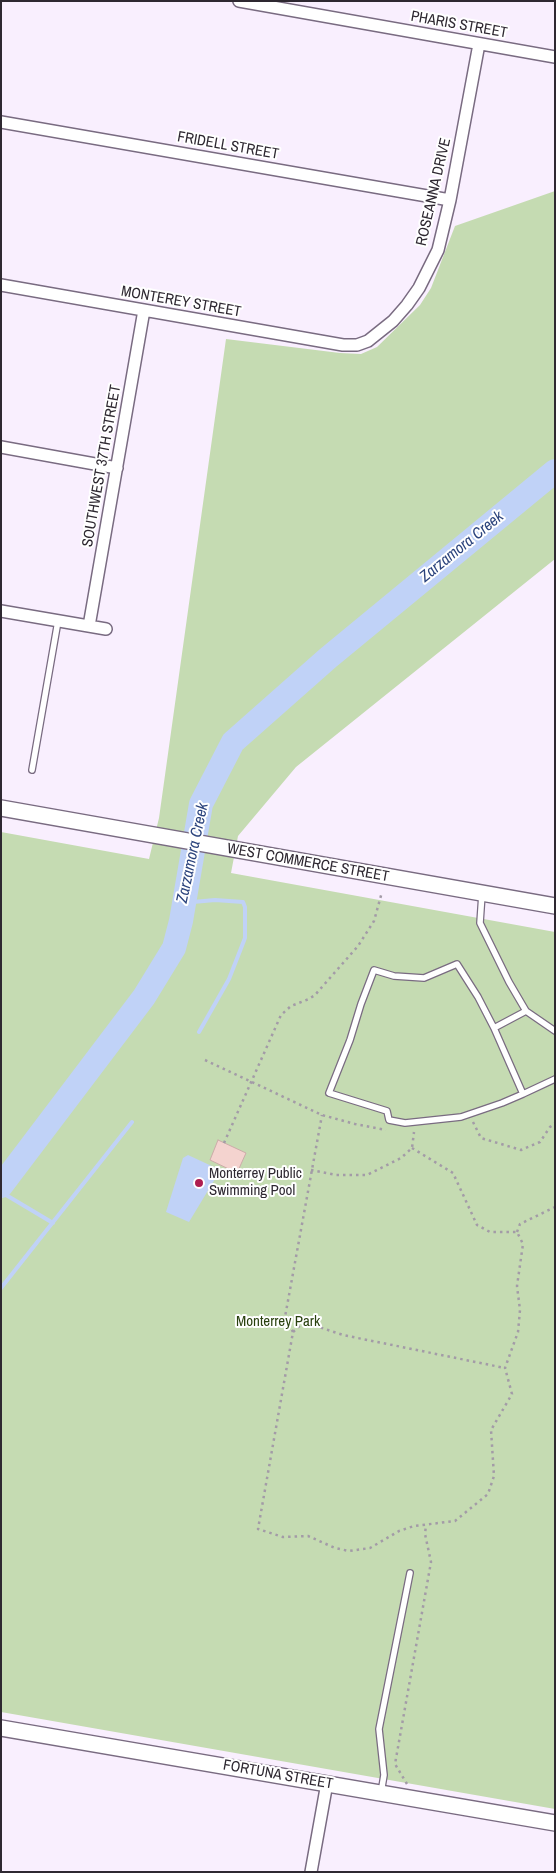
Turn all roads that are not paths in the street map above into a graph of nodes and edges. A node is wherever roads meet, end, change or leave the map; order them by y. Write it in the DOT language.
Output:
graph roads {
  1 [pos="239,1"];
  2 [pos="479,44"];
  3 [pos="555,57"];
  4 [pos="1,122"];
  5 [pos="450,200"];
  6 [pos="1,285"];
  7 [pos="144,310"];
  8 [pos="357,345"];
  9 [pos="1,447"];
  10 [pos="117,468"];
  11 [pos="1,611"];
  12 [pos="58,621"];
  13 [pos="89,626"];
  14 [pos="106,629"];
  15 [pos="32,770"];
  16 [pos="1,808"];
  17 [pos="482,893"];
  18 [pos="555,906"];
  19 [pos="526,1011"];
  20 [pos="494,1028"];
  21 [pos="555,1031"];
  22 [pos="555,1079"];
  23 [pos="523,1094"];
  24 [pos="410,1573"];
  25 [pos="1,1728"];
  26 [pos="326,1783"];
  27 [pos="381,1793"];
  28 [pos="555,1823"];
  29 [pos="311,1872"];
  1 -- 2 [label="street, PHARIS STREET"];
  2 -- 3 [label="street, PHARIS STREET"];
  2 -- 5 [label="street, ROSEANNA DRIVE"];
  4 -- 5 [label="street, FRIDELL STREET"];
  5 -- 8 [label="street, ROSEANNA DRIVE"];
  6 -- 7 [label="street, MONTEREY STREET"];
  7 -- 8 [label="street, MONTEREY STREET"];
  7 -- 10 [label="street, SOUTHWEST 37TH STREET"];
  9 -- 10 [label="street"];
  10 -- 13 [label="street, SOUTHWEST 37TH STREET"];
  11 -- 12 [label="street"];
  12 -- 13 [label="street"];
  12 -- 15 [label="lane"];
  13 -- 14 [label="street"];
  16 -- 17 [label="main road, WEST COMMERCE STREET"];
  17 -- 18 [label="main road, WEST COMMERCE STREET"];
  17 -- 19 [label="lane"];
  19 -- 20 [label="lane"];
  19 -- 21 [label="lane"];
  20 -- 23 [label="lane"];
  20 -- 23 [label="lane"];
  22 -- 23 [label="lane"];
  24 -- 27 [label="lane"];
  25 -- 26 [label="main road, FORTUNA STREET"];
  26 -- 27 [label="main road, FORTUNA STREET"];
  26 -- 29 [label="street"];
  27 -- 28 [label="main road, FORTUNA STREET"];
}
